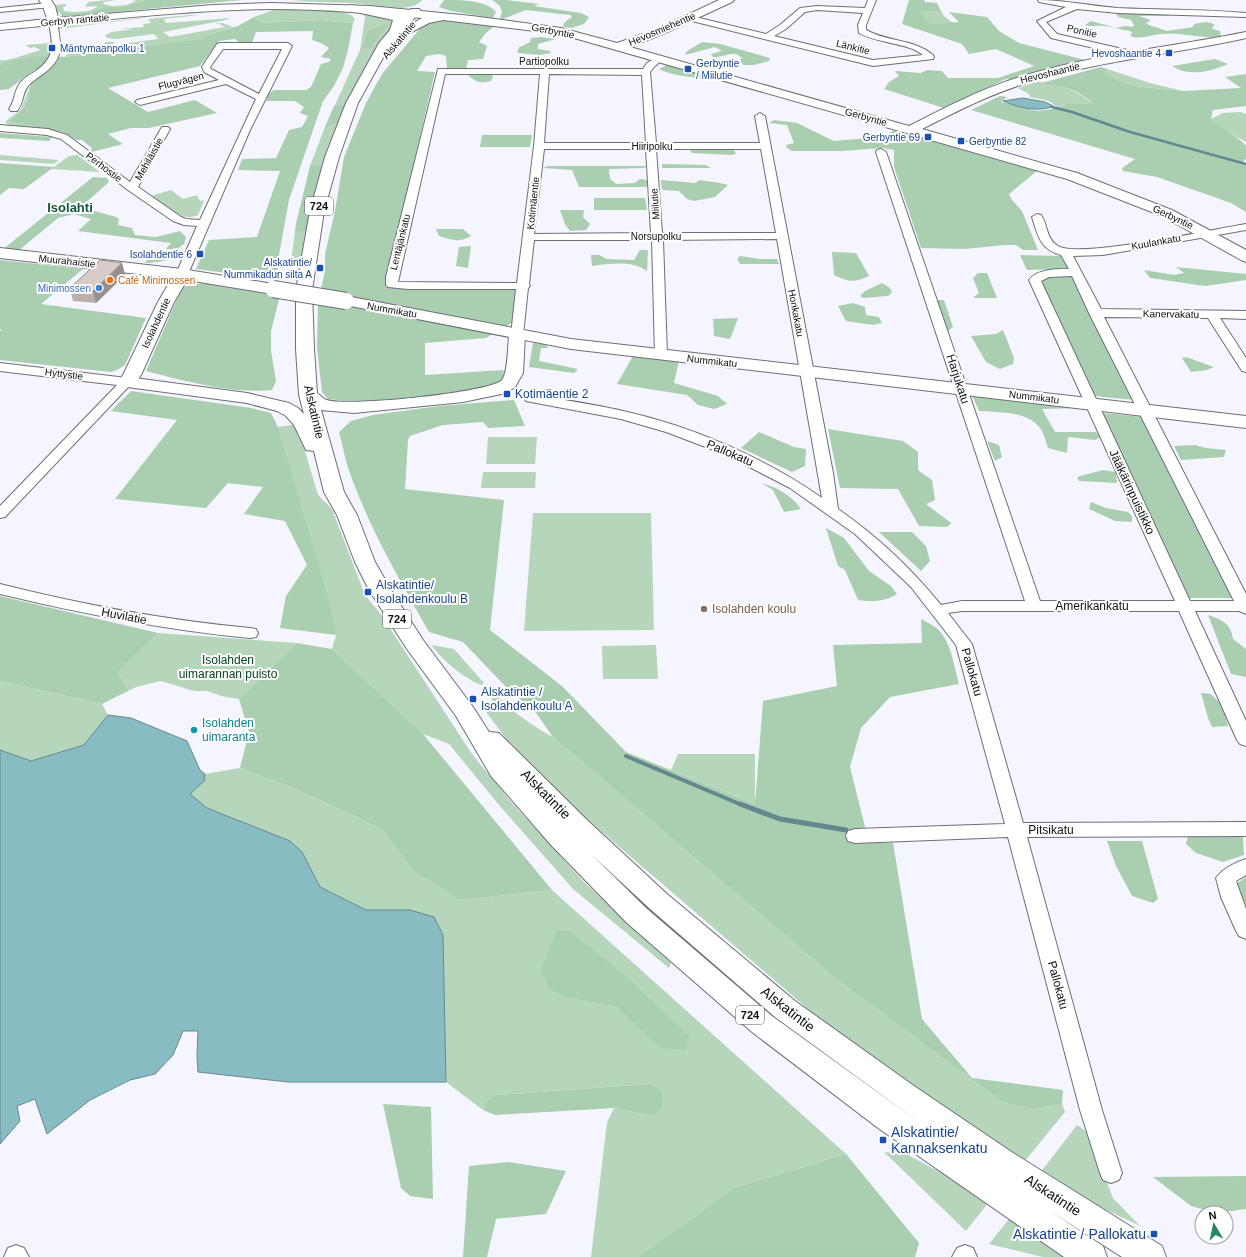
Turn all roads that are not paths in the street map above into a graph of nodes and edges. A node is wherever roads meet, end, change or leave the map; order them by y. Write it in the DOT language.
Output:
graph roads {
  1 [pos="728,0"];
  2 [pos="872,0"];
  3 [pos="1042,0"];
  4 [pos="46,2"];
  5 [pos="267,3"];
  6 [pos="1074,7"];
  7 [pos="351,8"];
  8 [pos="0,10"];
  9 [pos="420,10"];
  10 [pos="867,11"];
  11 [pos="1246,15"];
  12 [pos="448,17"];
  13 [pos="692,18"];
  14 [pos="472,19"];
  15 [pos="53,22"];
  16 [pos="0,27"];
  17 [pos="400,32"];
  18 [pos="1246,35"];
  19 [pos="768,36"];
  20 [pos="618,47"];
  21 [pos="1137,54"];
  22 [pos="659,59"];
  23 [pos="441,71"];
  24 [pos="545,72"];
  25 [pos="646,72"];
  26 [pos="227,81"];
  27 [pos="260,98"];
  28 [pos="140,102"];
  29 [pos="14,109"];
  30 [pos="760,116"];
  31 [pos="0,128"];
  32 [pos="165,129"];
  33 [pos="910,130"];
  34 [pos="539,146"];
  35 [pos="652,146"];
  36 [pos="765,146"];
  37 [pos="882,152"];
  38 [pos="132,188"];
  39 [pos="1037,217"];
  40 [pos="203,223"];
  41 [pos="1246,227"];
  42 [pos="1207,234"];
  43 [pos="657,236"];
  44 [pos="782,236"];
  45 [pos="529,237"];
  46 [pos="0,253"];
  47 [pos="1066,253"];
  48 [pos="1246,257"];
  49 [pos="1075,273"];
  50 [pos="182,274"];
  51 [pos="524,286"];
  52 [pos="1095,313"];
  53 [pos="1211,314"];
  54 [pos="1246,314"];
  55 [pos="517,335"];
  56 [pos="661,355"];
  57 [pos="0,367"];
  58 [pos="1246,368"];
  59 [pos="808,372"];
  60 [pos="127,382"];
  61 [pos="307,385"];
  62 [pos="960,389"];
  63 [pos="247,398"];
  64 [pos="530,398"];
  65 [pos="1092,404"];
  66 [pos="380,406"];
  67 [pos="1145,410"];
  68 [pos="1246,422"];
  69 [pos="334,492"];
  70 [pos="831,509"];
  71 [pos="0,514"];
  72 [pos="347,515"];
  73 [pos="0,589"];
  74 [pos="1034,606"];
  75 [pos="1185,606"];
  76 [pos="1246,607"];
  77 [pos="938,610"];
  78 [pos="250,633"];
  79 [pos="465,712"];
  80 [pos="1246,740"];
  81 [pos="1246,829"];
  82 [pos="1016,830"];
  83 [pos="855,836"];
  84 [pos="1246,866"];
  85 [pos="1246,931"];
  86 [pos="1111,1173"];
  87 [pos="1091,1257"];
  88 [pos="1150,1257"];
  1 -- 13 [label="main road, Hevosmiehentie"];
  2 -- 10 [label="street, Länkitie"];
  3 -- 6 [label="street"];
  4 -- 8 [label="street"];
  4 -- 15 [label="main road"];
  5 -- 7 [label="main road, Gerbyn rantatie"];
  5 -- 9 [label="main road, Gerbyn rantatie"];
  5 -- 15 [label="main road, Gerbyn rantatie"];
  6 -- 11 [label="street"];
  6 -- 21 [label="street, Ponitie"];
  7 -- 9 [label="main road, Gerbyn rantatie"];
  7 -- 17 [label="main road"];
  9 -- 12 [label="main road, Gerbyntie"];
  9 -- 14 [label="main road, Gerbyntie"];
  9 -- 17 [label="main road, Alskatintie / 724"];
  10 -- 19 [label="street"];
  10 -- 19 [label="street, Länkitie"];
  12 -- 14 [label="main road, Gerbyntie"];
  12 -- 17 [label="main road"];
  13 -- 19 [label="street, Länkitie"];
  13 -- 20 [label="main road, Hevosmiehentie"];
  14 -- 20 [label="main road, Gerbyntie"];
  15 -- 16 [label="main road, Gerbyn rantatie"];
  15 -- 29 [label="street"];
  17 -- 61 [label="main road, Alskatintie / 724"];
  18 -- 21 [label="main road, Hevoshaantie"];
  20 -- 22 [label="main road, Gerbyntie"];
  21 -- 33 [label="main road, Hevoshaantie"];
  22 -- 25 [label="street"];
  22 -- 33 [label="main road, Gerbyntie"];
  23 -- 24 [label="street, Partiopolku"];
  23 -- 51 [label="street, Lentäjänkatu"];
  24 -- 25 [label="street, Partiopolku"];
  24 -- 34 [label="street, Kotimäentie"];
  25 -- 35 [label="street, Miilutie"];
  26 -- 27 [label="street, Isolahdentie"];
  26 -- 27 [label="street, Isolahdentie"];
  26 -- 28 [label="street, Flugvägen"];
  27 -- 40 [label="street, Isolahdentie"];
  30 -- 36 [label="street, Honkakatu"];
  31 -- 38 [label="street, Perhostie"];
  32 -- 38 [label="street, Mehiläistie"];
  33 -- 42 [label="main road, Gerbyntie"];
  34 -- 35 [label="street, Hiiripolku"];
  34 -- 45 [label="street, Kotimäentie"];
  35 -- 36 [label="street, Hiiripolku"];
  35 -- 43 [label="street, Miilutie"];
  36 -- 44 [label="street, Honkakatu"];
  37 -- 62 [label="street, Harjukatu"];
  38 -- 40 [label="street, Perhostie"];
  39 -- 47 [label="street"];
  40 -- 50 [label="street, Isolahdentie"];
  41 -- 42 [label="street, Kuulankatu"];
  42 -- 47 [label="street, Kuulankatu"];
  42 -- 48 [label="main road, Gerbyntie"];
  43 -- 44 [label="street, Norsupolku"];
  43 -- 45 [label="street, Norsupolku"];
  43 -- 56 [label="street, Miilutie"];
  44 -- 59 [label="street, Honkakatu"];
  45 -- 51 [label="street, Kotimäentie"];
  46 -- 50 [label="main road, Muurahaistie"];
  47 -- 49 [label="street"];
  49 -- 52 [label="street"];
  49 -- 65 [label="street, Jääkärinpuistikko"];
  50 -- 55 [label="main road, Nummikatu, bridge"];
  50 -- 60 [label="main road, Isolahdentie"];
  51 -- 55 [label="street, Kotimäentie"];
  52 -- 53 [label="street, Kanervakatu"];
  52 -- 67 [label="street"];
  53 -- 54 [label="street, Kanervakatu"];
  53 -- 58 [label="street"];
  55 -- 56 [label="main road, Nummikatu"];
  55 -- 66 [label="main road"];
  56 -- 59 [label="main road, Nummikatu"];
  57 -- 60 [label="street, Hyttystie"];
  59 -- 62 [label="main road, Nummikatu"];
  59 -- 70 [label="street, Honkakatu"];
  60 -- 63 [label="main road"];
  60 -- 71 [label="street, Isolahdentie"];
  61 -- 63 [label="main road"];
  61 -- 66 [label="main road"];
  61 -- 69 [label="main road, Alskatintie / 724"];
  62 -- 65 [label="main road, Nummikatu"];
  62 -- 74 [label="street, Harjukatu"];
  63 -- 69 [label="main road"];
  64 -- 70 [label="street, Pallokatu"];
  65 -- 67 [label="main road, Nummikatu"];
  65 -- 75 [label="street, Jääkärinpuistikko"];
  66 -- 72 [label="main road"];
  67 -- 68 [label="main road, Nummikatu"];
  67 -- 76 [label="street"];
  69 -- 72 [label="main road, Alskatintie / 724"];
  70 -- 77 [label="street, Pallokatu"];
  72 -- 79 [label="main road, Alskatintie / 724"];
  73 -- 78 [label="street, Huvilatie"];
  74 -- 75 [label="street, Amerikankatu"];
  74 -- 77 [label="street, Amerikankatu"];
  75 -- 76 [label="street, Amerikankatu"];
  75 -- 80 [label="street, Jääkärinpuistikko"];
  77 -- 82 [label="street, Pallokatu"];
  79 -- 87 [label="main road, Alskatintie / 724"];
  79 -- 88 [label="main road, Alskatintie / 724"];
  81 -- 82 [label="street, Pitsikatu"];
  82 -- 83 [label="street, Pitsikatu"];
  82 -- 86 [label="street, Pallokatu"];
  84 -- 85 [label="street"];
}
